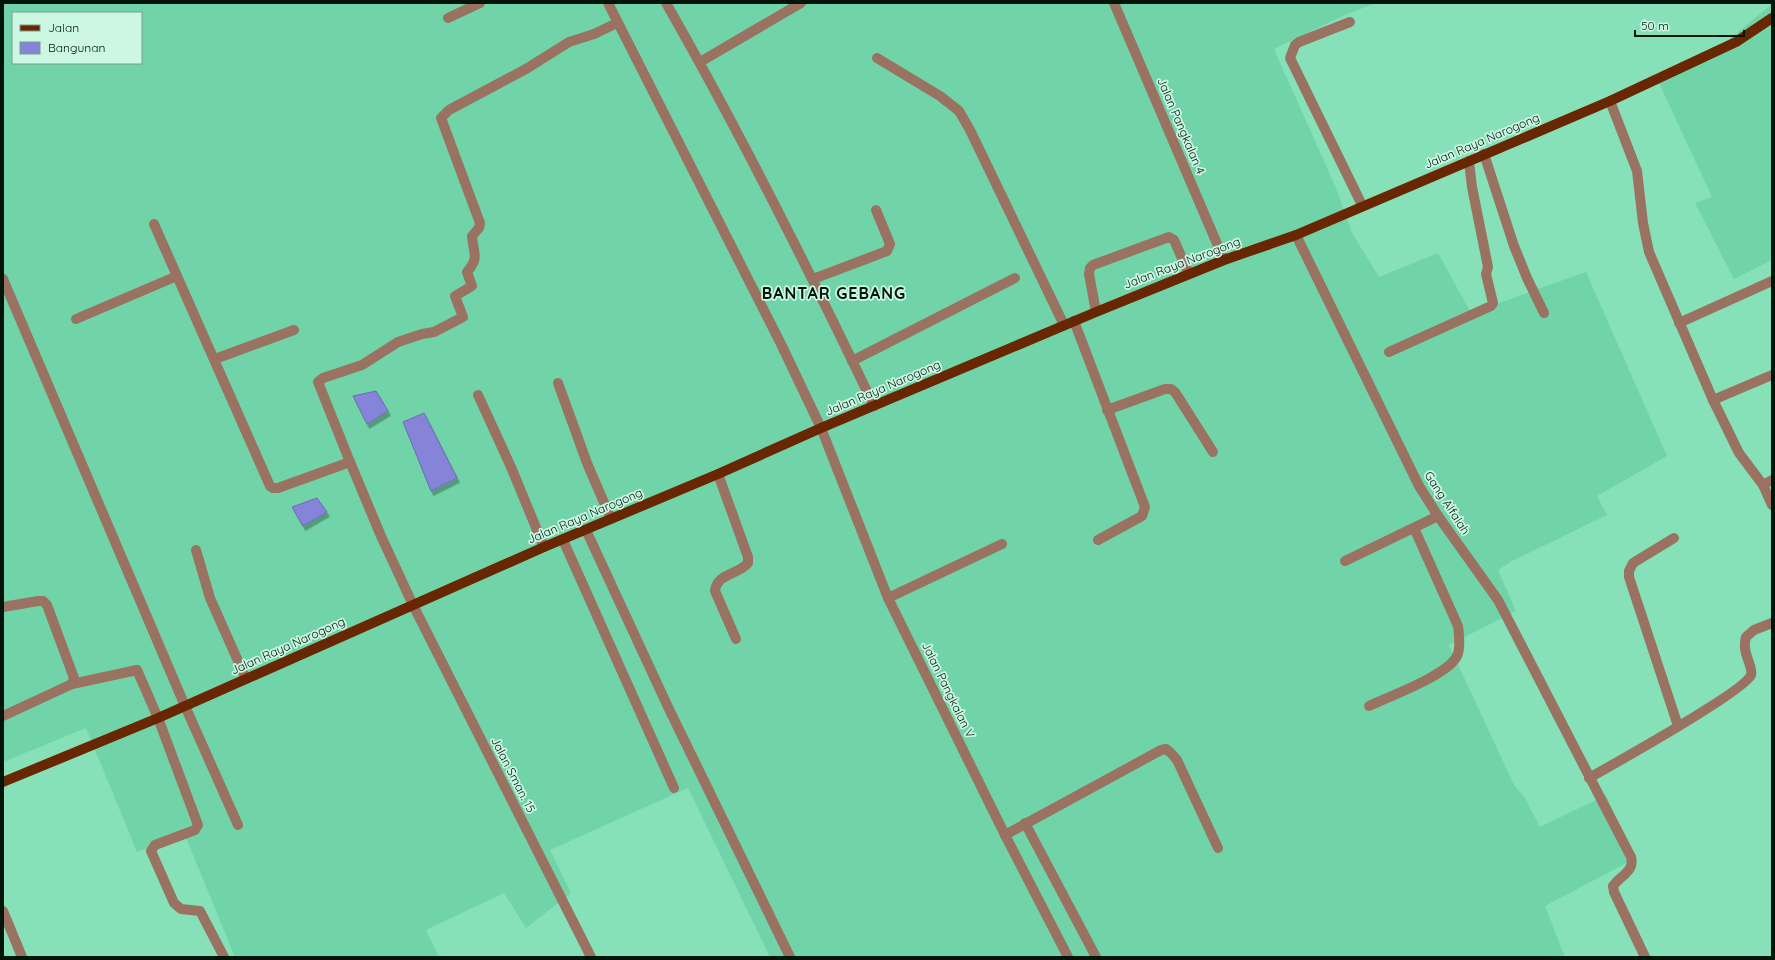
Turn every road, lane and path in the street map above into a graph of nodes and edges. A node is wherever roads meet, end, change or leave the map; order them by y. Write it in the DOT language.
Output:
graph roads {
  1 [pos="480,3"];
  2 [pos="608,3"];
  3 [pos="666,3"];
  4 [pos="801,3"];
  5 [pos="1114,3"];
  6 [pos="448,18"];
  7 [pos="1772,18"];
  8 [pos="1350,22"];
  9 [pos="617,23"];
  10 [pos="877,58"];
  11 [pos="700,62"];
  12 [pos="1610,101"];
  13 [pos="1484,154"];
  14 [pos="1469,161"];
  15 [pos="1362,205"];
  16 [pos="876,210"];
  17 [pos="154,224"];
  18 [pos="1296,235"];
  19 [pos="1224,260"];
  20 [pos="1189,274"];
  21 [pos="177,276"];
  22 [pos="1015,278"];
  23 [pos="3,279"];
  24 [pos="813,279"];
  25 [pos="1772,281"];
  26 [pos="1096,312"];
  27 [pos="1544,313"];
  28 [pos="76,319"];
  29 [pos="1074,321"];
  30 [pos="1679,323"];
  31 [pos="1064,325"];
  32 [pos="294,330"];
  33 [pos="1390,352"];
  34 [pos="216,359"];
  35 [pos="852,361"];
  36 [pos="1772,375"];
  37 [pos="558,383"];
  38 [pos="478,395"];
  39 [pos="1712,400"];
  40 [pos="874,406"];
  41 [pos="1107,410"];
  42 [pos="821,428"];
  43 [pos="1213,452"];
  44 [pos="350,462"];
  45 [pos="718,474"];
  46 [pos="1767,483"];
  47 [pos="1772,505"];
  48 [pos="1438,516"];
  49 [pos="611,519"];
  50 [pos="1414,528"];
  51 [pos="586,530"];
  52 [pos="1674,538"];
  53 [pos="563,540"];
  54 [pos="1098,540"];
  55 [pos="1002,544"];
  56 [pos="544,547"];
  57 [pos="196,550"];
  58 [pos="1345,561"];
  59 [pos="888,598"];
  60 [pos="413,605"];
  61 [pos="3,607"];
  62 [pos="1772,623"];
  63 [pos="736,639"];
  64 [pos="246,679"];
  65 [pos="72,684"];
  66 [pos="185,706"];
  67 [pos="1369,706"];
  68 [pos="3,716"];
  69 [pos="158,718"];
  70 [pos="1678,726"];
  71 [pos="1590,778"];
  72 [pos="3,782"];
  73 [pos="674,788"];
  74 [pos="238,824"];
  75 [pos="1025,824"];
  76 [pos="1005,835"];
  77 [pos="1218,848"];
  78 [pos="3,911"];
  79 [pos="6,929"];
  80 [pos="22,957"];
  81 [pos="224,957"];
  82 [pos="589,957"];
  83 [pos="790,957"];
  84 [pos="1068,957"];
  85 [pos="1096,957"];
  86 [pos="1645,957"];
  1 -- 6 [label="street"];
  2 -- 9 [label="street, Jalan Pangkalan V"];
  3 -- 11 [label="street"];
  4 -- 11 [label="street"];
  5 -- 19 [label="street, Jalan Pangkalan 4"];
  7 -- 12 [label="main road, Jalan Raya Narogong"];
  8 -- 15 [label="street"];
  9 -- 42 [label="street, Jalan Pangkalan V"];
  9 -- 44 [label="street, Jalan Sman. 15"];
  10 -- 31 [label="street"];
  11 -- 24 [label="street"];
  12 -- 13 [label="main road, Jalan Raya Narogong"];
  12 -- 30 [label="street"];
  13 -- 14 [label="main road, Jalan Raya Narogong"];
  13 -- 27 [label="street"];
  14 -- 15 [label="main road, Jalan Raya Narogong"];
  14 -- 33 [label="street"];
  15 -- 18 [label="main road, Jalan Raya Narogong"];
  16 -- 24 [label="street"];
  17 -- 21 [label="street"];
  18 -- 19 [label="main road, Jalan Raya Narogong"];
  18 -- 48 [label="street, Gang Alfalah"];
  19 -- 20 [label="main road, Jalan Raya Narogong"];
  20 -- 26 [label="main road, Jalan Raya Narogong"];
  20 -- 26 [label="street"];
  21 -- 28 [label="street"];
  21 -- 34 [label="street"];
  22 -- 35 [label="street"];
  23 -- 66 [label="street"];
  24 -- 35 [label="street"];
  25 -- 30 [label="street"];
  26 -- 29 [label="main road, Jalan Raya Narogong"];
  29 -- 31 [label="main road, Jalan Raya Narogong"];
  29 -- 41 [label="street"];
  30 -- 39 [label="street"];
  31 -- 40 [label="main road, Jalan Raya Narogong"];
  32 -- 34 [label="street"];
  34 -- 44 [label="street"];
  35 -- 40 [label="street"];
  36 -- 39 [label="street"];
  37 -- 49 [label="street"];
  38 -- 56 [label="street"];
  39 -- 46 [label="street"];
  40 -- 42 [label="main road, Jalan Raya Narogong"];
  41 -- 43 [label="street"];
  41 -- 54 [label="street"];
  42 -- 45 [label="main road, Jalan Raya Narogong"];
  42 -- 59 [label="street, Jalan Pangkalan V"];
  44 -- 60 [label="street, Jalan Sman. 15"];
  45 -- 49 [label="main road, Jalan Raya Narogong"];
  45 -- 63 [label="street"];
  46 -- 47 [label="street"];
  48 -- 50 [label="street"];
  48 -- 71 [label="street, Gang Alfalah"];
  49 -- 51 [label="main road, Jalan Raya Narogong"];
  50 -- 58 [label="street"];
  50 -- 67 [label="street"];
  51 -- 53 [label="main road, Jalan Raya Narogong"];
  51 -- 83 [label="street"];
  52 -- 70 [label="street"];
  53 -- 56 [label="main road, Jalan Raya Narogong"];
  53 -- 73 [label="street"];
  55 -- 59 [label="street"];
  56 -- 60 [label="main road, Jalan Raya Narogong"];
  57 -- 64 [label="street"];
  59 -- 76 [label="street, Jalan Pangkalan V"];
  60 -- 64 [label="main road, Jalan Raya Narogong"];
  60 -- 82 [label="street, Jalan Sman. 15"];
  61 -- 65 [label="street"];
  62 -- 70 [label="street"];
  64 -- 66 [label="main road, Jalan Raya Narogong"];
  65 -- 68 [label="street"];
  65 -- 69 [label="street"];
  66 -- 69 [label="main road, Jalan Raya Narogong"];
  66 -- 74 [label="street"];
  69 -- 72 [label="main road, Jalan Raya Narogong"];
  69 -- 81 [label="street"];
  70 -- 71 [label="street"];
  71 -- 86 [label="street, Gang Alfalah"];
  75 -- 76 [label="street"];
  75 -- 77 [label="street"];
  75 -- 85 [label="street"];
  76 -- 84 [label="street, Jalan Pangkalan V"];
  78 -- 79 [label="street"];
  79 -- 80 [label="street"];
}
